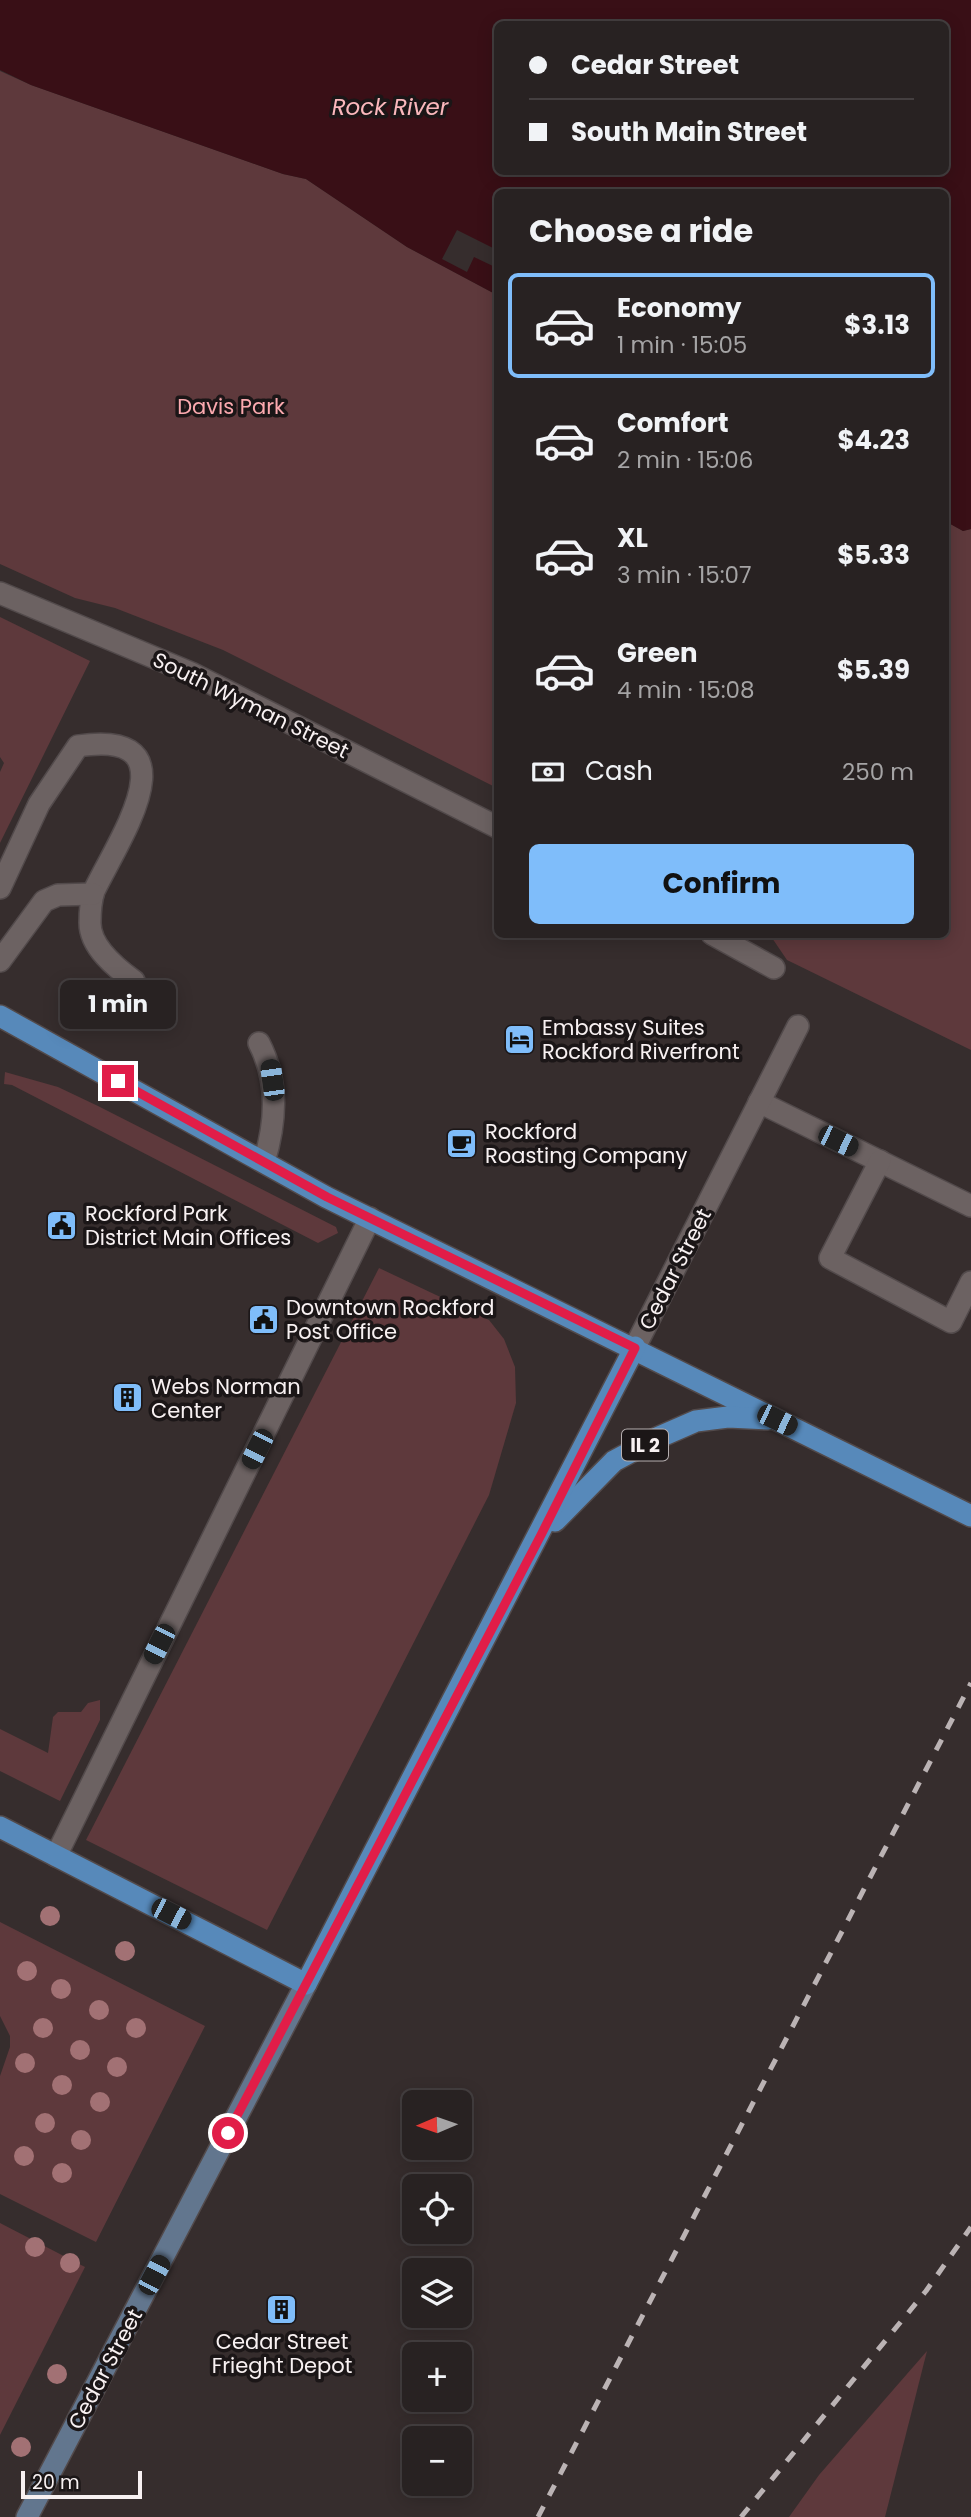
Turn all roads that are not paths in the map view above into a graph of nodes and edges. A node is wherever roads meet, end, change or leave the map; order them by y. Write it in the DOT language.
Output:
graph roads {
  1 [pos="0,593"];
  2 [pos="494,825"];
  3 [pos="0,888"];
  4 [pos="93,894"];
  5 [pos="719,938"];
  6 [pos="0,961"];
  7 [pos="774,968"];
  8 [pos="134,981"];
  9 [pos="0,1016"];
  10 [pos="798,1026"];
  11 [pos="259,1043"];
  12 [pos="759,1102"];
  13 [pos="880,1161"];
  14 [pos="264,1162"];
  15 [pos="971,1206"];
  16 [pos="370,1218"];
  17 [pos="971,1282"];
  18 [pos="635,1348"];
  19 [pos="777,1420"];
  20 [pos="971,1516"];
  21 [pos="541,1535"];
  22 [pos="0,1827"];
  23 [pos="56,1856"];
  24 [pos="306,1984"];
  25 [pos="27,2517"];
  1 -- 2 [label="street, South Wyman Street"];
  3 -- 4 [label="street"];
  4 -- 6 [label="street"];
  4 -- 8 [label="street"];
  5 -- 7 [label="street"];
  9 -- 14 [label="main road, IL 2"];
  10 -- 12 [label="street, Cedar Street"];
  11 -- 14 [label="street"];
  12 -- 13 [label="street"];
  12 -- 18 [label="street, Cedar Street"];
  13 -- 15 [label="street"];
  13 -- 17 [label="street"];
  14 -- 16 [label="main road, IL 2"];
  16 -- 18 [label="main road, IL 2"];
  16 -- 23 [label="street"];
  18 -- 19 [label="main road, IL 2"];
  18 -- 21 [label="main road, Cedar Street"];
  19 -- 20 [label="main road, IL 2"];
  19 -- 21 [label="main road, IL 2"];
  21 -- 24 [label="main road, Cedar Street / IL 2"];
  22 -- 23 [label="main road"];
  23 -- 24 [label="main road"];
  24 -- 25 [label="street, Cedar Street"];
}
